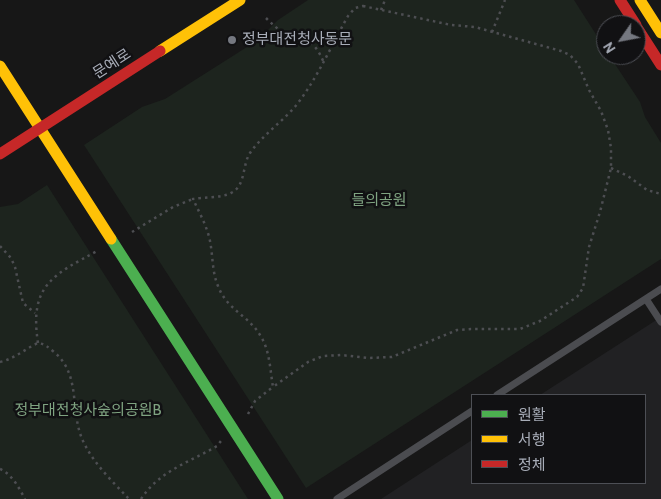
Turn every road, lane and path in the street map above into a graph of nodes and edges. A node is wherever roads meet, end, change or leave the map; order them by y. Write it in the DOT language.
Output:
graph roads {
  1 [pos="240,0"];
  2 [pos="385,0"];
  3 [pos="505,0"];
  4 [pos="620,0"];
  5 [pos="640,0"];
  6 [pos="381,10"];
  7 [pos="630,15"];
  8 [pos="266,18"];
  9 [pos="492,32"];
  10 [pos="661,33"];
  11 [pos="646,41"];
  12 [pos="324,63"];
  13 [pos="661,64"];
  14 [pos="0,66"];
  15 [pos="40,128"];
  16 [pos="0,154"];
  17 [pos="611,168"];
  18 [pos="661,194"];
  19 [pos="193,199"];
  20 [pos="132,232"];
  21 [pos="0,246"];
  22 [pos="100,249"];
  23 [pos="661,289"];
  24 [pos="646,299"];
  25 [pos="35,313"];
  26 [pos="661,322"];
  27 [pos="38,343"];
  28 [pos="0,362"];
  29 [pos="273,387"];
  30 [pos="499,394"];
  31 [pos="471,412"];
  32 [pos="248,414"];
  33 [pos="222,440"];
  34 [pos="0,469"];
  35 [pos="26,499"];
  36 [pos="129,499"];
  37 [pos="141,499"];
  38 [pos="278,499"];
  39 [pos="337,499"];
  1 -- 15 [label="street, 문예로"];
  2 -- 6 [label="path"];
  3 -- 9 [label="path"];
  4 -- 7 [label="street"];
  5 -- 10 [label="street"];
  6 -- 9 [label="path"];
  6 -- 12 [label="path"];
  8 -- 12 [label="path"];
  9 -- 17 [label="path"];
  11 -- 13 [label="street"];
  12 -- 19 [label="path"];
  14 -- 15 [label="street"];
  15 -- 16 [label="street, 문예로"];
  15 -- 38 [label="street"];
  17 -- 18 [label="path"];
  17 -- 29 [label="path"];
  19 -- 20 [label="path"];
  19 -- 29 [label="path"];
  21 -- 25 [label="path"];
  22 -- 25 [label="path"];
  23 -- 24 [label="lane"];
  24 -- 26 [label="lane"];
  24 -- 30 [label="lane"];
  25 -- 27 [label="path"];
  27 -- 28 [label="path"];
  27 -- 36 [label="path"];
  29 -- 32 [label="path"];
  31 -- 39 [label="lane"];
  33 -- 37 [label="path"];
  34 -- 35 [label="path"];
}
